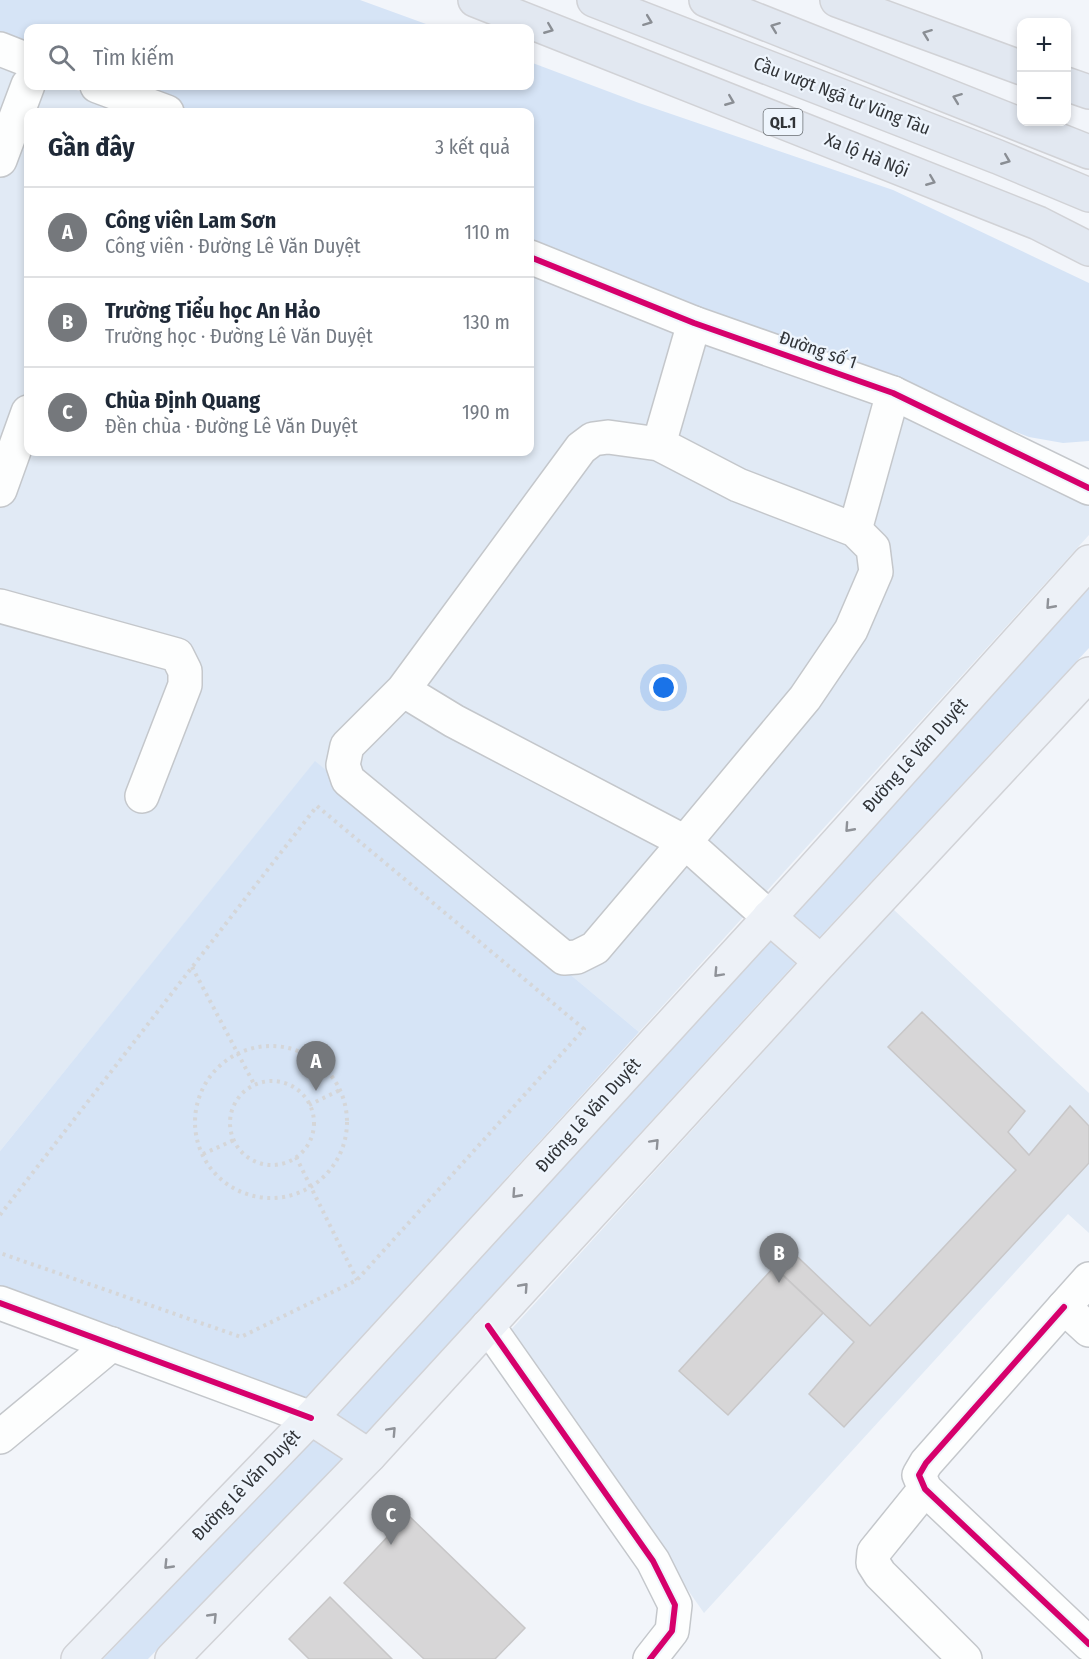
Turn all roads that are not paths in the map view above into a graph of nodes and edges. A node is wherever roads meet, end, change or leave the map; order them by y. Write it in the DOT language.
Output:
graph roads {
  1 [pos="475,0"];
  2 [pos="594,0"];
  3 [pos="706,0"];
  4 [pos="837,0"];
  5 [pos="0,49"];
  6 [pos="24,58"];
  7 [pos="1017,66"];
  8 [pos="1071,86"];
  9 [pos="26,90"];
  10 [pos="106,90"];
  11 [pos="1089,92"];
  12 [pos="146,108"];
  13 [pos="1089,152"];
  14 [pos="0,160"];
  15 [pos="1089,195"];
  16 [pos="1089,249"];
  17 [pos="534,259"];
  18 [pos="694,323"];
  19 [pos="893,393"];
  20 [pos="24,423"];
  21 [pos="659,444"];
  22 [pos="1089,488"];
  23 [pos="0,490"];
  24 [pos="855,530"];
  25 [pos="1089,562"];
  26 [pos="0,606"];
  27 [pos="1089,674"];
  28 [pos="403,690"];
  29 [pos="142,796"];
  30 [pos="685,842"];
  31 [pos="769,917"];
  32 [pos="821,962"];
  33 [pos="1089,1279"];
  34 [pos="0,1304"];
  35 [pos="1064,1307"];
  36 [pos="489,1326"];
  37 [pos="1089,1330"];
  38 [pos="112,1344"];
  39 [pos="310,1418"];
  40 [pos="0,1437"];
  41 [pos="369,1456"];
  42 [pos="925,1489"];
  43 [pos="1089,1644"];
  44 [pos="78,1659"];
  45 [pos="172,1659"];
  46 [pos="650,1659"];
  47 [pos="964,1659"];
  1 -- 16 [label="highway, Xa lộ Hà Nội / QL.1, one-way"];
  2 -- 15 [label="highway, Cầu vượt Ngã tư Vũng Tàu / QL.1, one-way"];
  13 -- 3 [label="highway, one-way"];
  7 -- 4 [label="highway, one-way"];
  5 -- 6 [label="street"];
  8 -- 11 [label="highway"];
  9 -- 14 [label="street"];
  10 -- 12 [label="street"];
  17 -- 18 [label="street, Đường số 1"];
  18 -- 19 [label="street, Đường số 1"];
  18 -- 21 [label="street"];
  19 -- 22 [label="street, Đường số 1"];
  19 -- 24 [label="street"];
  20 -- 23 [label="street"];
  21 -- 24 [label="street"];
  21 -- 28 [label="street"];
  24 -- 30 [label="street"];
  25 -- 31 [label="main road, Đường Lê Văn Duyệt, one-way"];
  26 -- 29 [label="street"];
  27 -- 32 [label="main road"];
  28 -- 30 [label="street"];
  28 -- 30 [label="street"];
  30 -- 31 [label="street"];
  31 -- 32 [label="main road"];
  31 -- 39 [label="main road, Đường Lê Văn Duyệt, one-way"];
  36 -- 32 [label="main road, one-way"];
  33 -- 35 [label="street"];
  34 -- 38 [label="street"];
  35 -- 37 [label="street"];
  35 -- 42 [label="street"];
  41 -- 36 [label="main road, one-way"];
  36 -- 46 [label="street"];
  38 -- 39 [label="street"];
  38 -- 40 [label="street"];
  39 -- 41 [label="main road"];
  39 -- 44 [label="main road, Đường Lê Văn Duyệt, one-way"];
  45 -- 41 [label="main road, one-way"];
  42 -- 43 [label="street"];
  42 -- 47 [label="street"];
}
